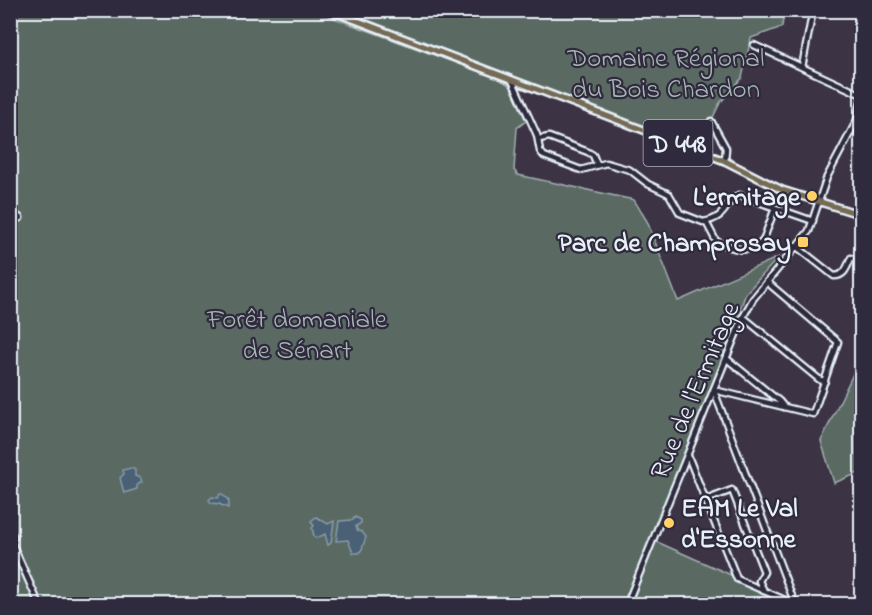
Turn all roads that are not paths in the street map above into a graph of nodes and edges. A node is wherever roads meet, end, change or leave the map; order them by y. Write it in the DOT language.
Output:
graph roads {
  1 [pos="329,10"];
  2 [pos="813,10"];
  3 [pos="754,45"];
  4 [pos="802,67"];
  5 [pos="512,80"];
  6 [pos="861,96"];
  7 [pos="711,121"];
  8 [pos="539,139"];
  9 [pos="725,161"];
  10 [pos="597,165"];
  11 [pos="818,203"];
  12 [pos="776,208"];
  13 [pos="10,210"];
  14 [pos="861,215"];
  15 [pos="20,218"];
  16 [pos="813,221"];
  17 [pos="706,222"];
  18 [pos="796,246"];
  19 [pos="851,258"];
  20 [pos="768,282"];
  21 [pos="743,317"];
  22 [pos="727,359"];
  23 [pos="825,381"];
  24 [pos="714,390"];
  25 [pos="784,407"];
  26 [pos="688,455"];
  27 [pos="706,500"];
  28 [pos="10,531"];
  29 [pos="11,541"];
  30 [pos="764,591"];
  31 [pos="39,604"];
  32 [pos="627,604"];
  33 [pos="795,604"];
  1 -- 5 [label="main road, D 448"];
  2 -- 4 [label="street"];
  3 -- 4 [label="street"];
  4 -- 6 [label="street"];
  5 -- 8 [label="street"];
  5 -- 9 [label="main road, D 448"];
  6 -- 11 [label="street, Rue de l'Ermitage"];
  7 -- 9 [label="street"];
  8 -- 10 [label="street"];
  8 -- 10 [label="street"];
  9 -- 11 [label="main road, D 448"];
  10 -- 17 [label="street"];
  11 -- 14 [label="main road, D 448"];
  11 -- 16 [label="street, Rue de l'Ermitage"];
  12 -- 16 [label="street"];
  12 -- 17 [label="street"];
  12 -- 17 [label="street"];
  13 -- 15 [label="street"];
  16 -- 18 [label="street, Rue de l'Ermitage"];
  18 -- 19 [label="street"];
  18 -- 20 [label="street, Rue de l'Ermitage"];
  20 -- 21 [label="street, Rue de l'Ermitage"];
  20 -- 23 [label="street"];
  21 -- 22 [label="street, Rue de l'Ermitage"];
  21 -- 23 [label="street"];
  22 -- 24 [label="street, Rue de l'Ermitage"];
  22 -- 25 [label="street"];
  23 -- 25 [label="street"];
  24 -- 25 [label="street"];
  24 -- 26 [label="street, Rue de l'Ermitage"];
  24 -- 33 [label="street"];
  26 -- 27 [label="street"];
  26 -- 32 [label="street, Rue de l'Ermitage"];
  27 -- 30 [label="street"];
  27 -- 30 [label="street"];
  28 -- 29 [label="street"];
  29 -- 31 [label="street"];
  30 -- 33 [label="street"];
}
